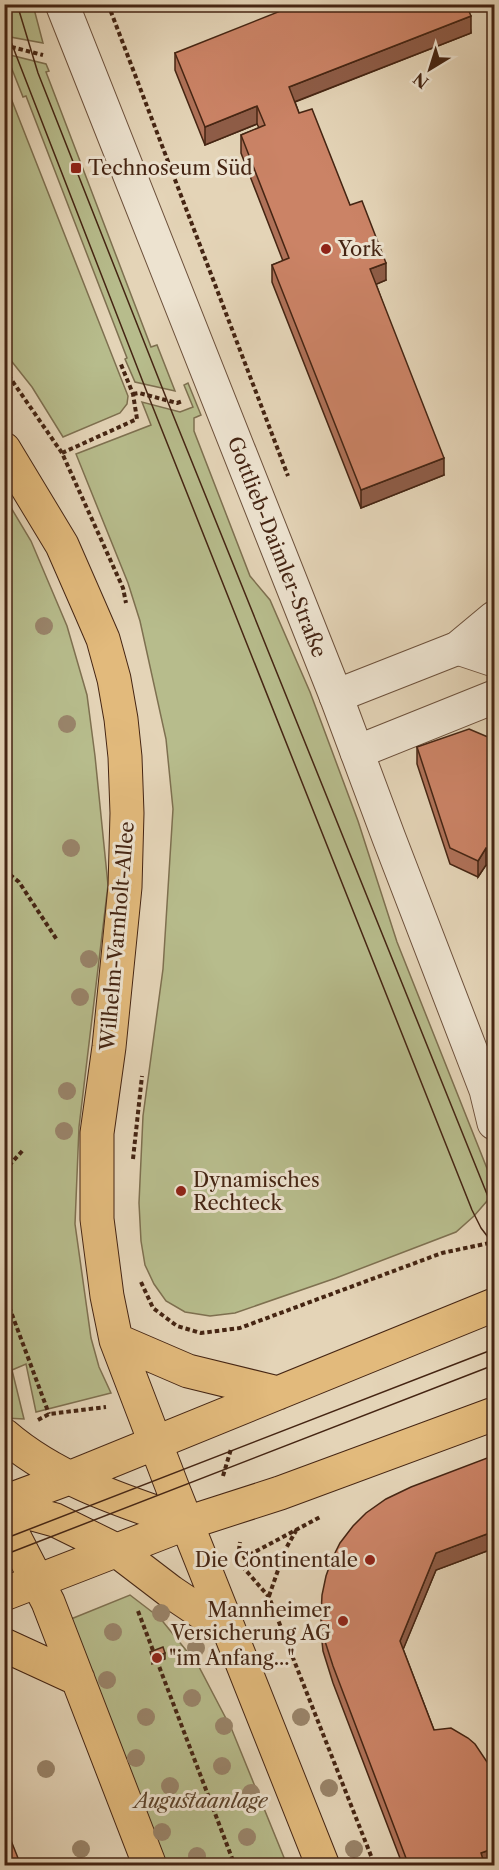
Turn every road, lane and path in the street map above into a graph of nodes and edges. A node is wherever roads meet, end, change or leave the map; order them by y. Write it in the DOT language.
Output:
graph roads {
  1 [pos="62,4"];
  2 [pos="4,45"];
  3 [pos="43,55"];
  4 [pos="5,67"];
  5 [pos="10,80"];
  6 [pos="120,362"];
  7 [pos="133,394"];
  8 [pos="184,401"];
  9 [pos="4,449"];
  10 [pos="62,453"];
  11 [pos="495,618"];
  12 [pos="458,648"];
  13 [pos="495,660"];
  14 [pos="336,696"];
  15 [pos="495,697"];
  16 [pos="463,710"];
  17 [pos="495,723"];
  18 [pos="357,752"];
  19 [pos="4,870"];
  20 [pos="57,940"];
  21 [pos="490,1096"];
  22 [pos="495,1123"];
  23 [pos="24,1149"];
  24 [pos="4,1171"];
  25 [pos="495,1242"];
  26 [pos="4,1293"];
  27 [pos="495,1305"];
  28 [pos="201,1333"];
  29 [pos="116,1340"];
  30 [pos="278,1393"];
  31 [pos="140,1402"];
  32 [pos="49,1414"];
  33 [pos="495,1414"];
  34 [pos="7,1437"];
  35 [pos="155,1442"];
  36 [pos="233,1444"];
  37 [pos="222,1477"];
  38 [pos="69,1478"];
  39 [pos="4,1504"];
  40 [pos="245,1504"];
  41 [pos="4,1517"];
  42 [pos="187,1523"];
  43 [pos="297,1529"];
  44 [pos="116,1550"];
  45 [pos="38,1581"];
  46 [pos="4,1594"];
  47 [pos="268,1597"];
  48 [pos="135,1604"];
  49 [pos="229,1631"];
  50 [pos="4,1645"];
  51 [pos="78,1679"];
  52 [pos="150,1866"];
  53 [pos="235,1866"];
  54 [pos="323,1866"];
  55 [pos="375,1866"];
  1 -- 14 [label="street, Gottlieb-Daimler-Straße"];
  2 -- 3 [label="path"];
  4 -- 5 [label="path"];
  6 -- 7 [label="path"];
  7 -- 8 [label="path"];
  7 -- 10 [label="path"];
  9 -- 29 [label="main road, Wilhelm-Varnholt-Allee"];
  11 -- 12 [label="street"];
  12 -- 13 [label="street"];
  12 -- 14 [label="street"];
  14 -- 18 [label="street, Gottlieb-Daimler-Straße"];
  15 -- 16 [label="street"];
  16 -- 17 [label="street"];
  16 -- 18 [label="street"];
  18 -- 21 [label="street, Gottlieb-Daimler-Straße"];
  19 -- 20 [label="path"];
  21 -- 22 [label="street, Gottlieb-Daimler-Straße"];
  23 -- 24 [label="path"];
  25 -- 28 [label="path"];
  26 -- 32 [label="path"];
  27 -- 30 [label="main road"];
  29 -- 30 [label="main road"];
  29 -- 31 [label="main road"];
  30 -- 35 [label="main road"];
  31 -- 32 [label="path"];
  31 -- 35 [label="main road"];
  32 -- 34 [label="path"];
  33 -- 40 [label="main road"];
  34 -- 38 [label="main road"];
  35 -- 38 [label="main road"];
  35 -- 42 [label="main road"];
  36 -- 37 [label="path"];
  38 -- 39 [label="main road"];
  38 -- 42 [label="main road"];
  39 -- 44 [label="main road"];
  40 -- 42 [label="main road"];
  40 -- 47 [label="path"];
  41 -- 45 [label="main road"];
  42 -- 44 [label="main road"];
  42 -- 49 [label="main road"];
  43 -- 47 [label="path"];
  44 -- 45 [label="main road"];
  44 -- 49 [label="main road"];
  45 -- 46 [label="main road"];
  45 -- 51 [label="main road"];
  47 -- 55 [label="path"];
  48 -- 53 [label="path"];
  49 -- 54 [label="main road"];
  50 -- 51 [label="main road"];
  51 -- 52 [label="main road"];
}
